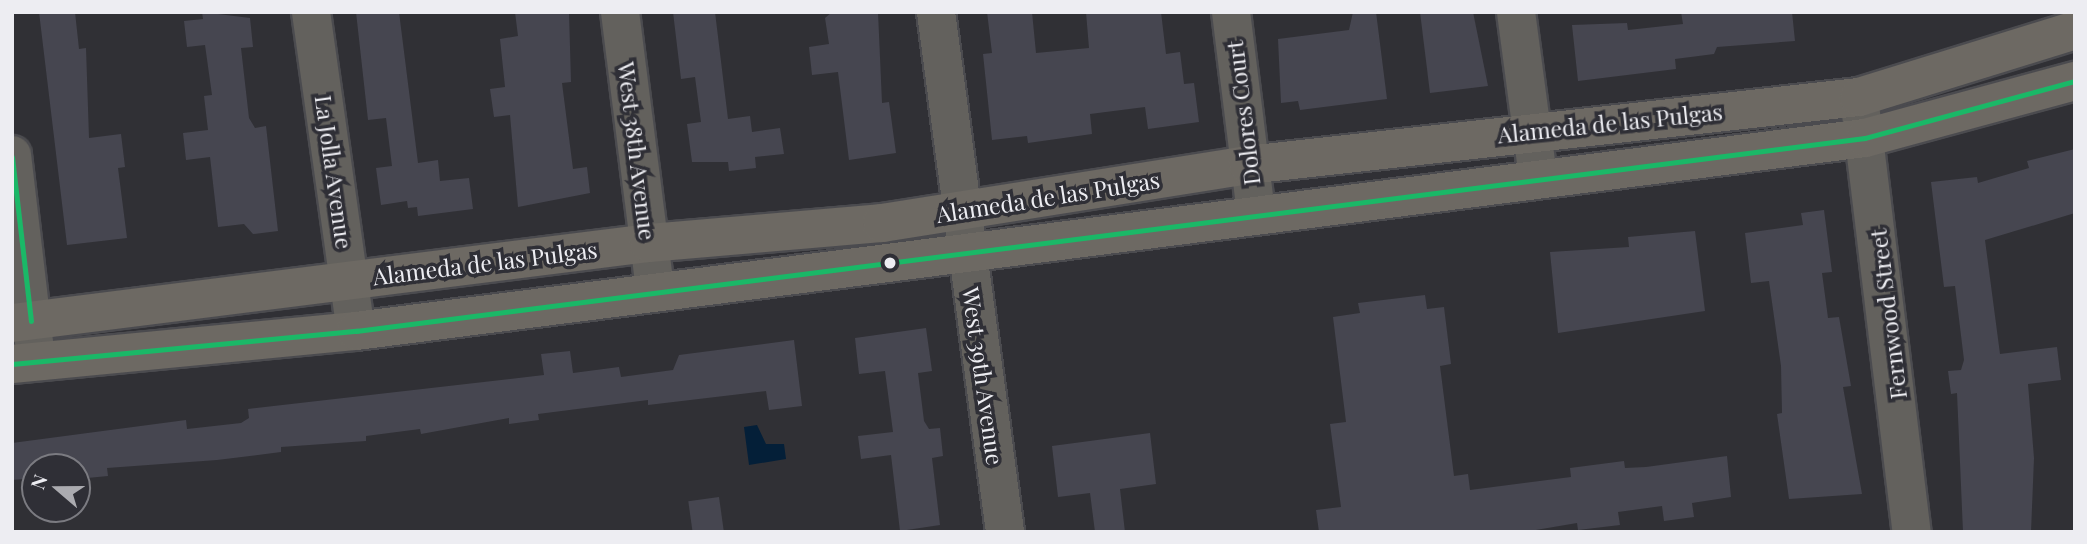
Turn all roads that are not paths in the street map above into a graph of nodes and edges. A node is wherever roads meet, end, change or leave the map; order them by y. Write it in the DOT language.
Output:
graph roads {
  1 [pos="311,12"];
  2 [pos="620,12"];
  3 [pos="936,12"];
  4 [pos="1231,12"];
  5 [pos="1516,12"];
  6 [pos="2075,30"];
  7 [pos="2075,81"];
  8 [pos="1858,97"];
  9 [pos="1531,130"];
  10 [pos="1866,138"];
  11 [pos="12,155"];
  12 [pos="1248,165"];
  13 [pos="1538,176"];
  14 [pos="961,211"];
  15 [pos="1256,213"];
  16 [pos="649,243"];
  17 [pos="966,256"];
  18 [pos="350,281"];
  19 [pos="655,290"];
  20 [pos="22,322"];
  21 [pos="356,331"];
  22 [pos="24,362"];
  23 [pos="1005,532"];
  24 [pos="1912,532"];
  1 -- 18 [label="street, La Jolla Avenue"];
  2 -- 16 [label="street, West 38th Avenue"];
  3 -- 14 [label="street, West 39th Avenue"];
  4 -- 12 [label="street, Dolores Court"];
  5 -- 9 [label="street"];
  6 -- 8 [label="main road, Alameda de las Pulgas"];
  7 -- 10 [label="main road, Alameda de las Pulgas"];
  8 -- 9 [label="main road, Alameda de las Pulgas"];
  8 -- 10 [label="street, Fernwood Street"];
  9 -- 12 [label="main road, Alameda de las Pulgas"];
  9 -- 13 [label="street"];
  10 -- 13 [label="main road, Alameda de las Pulgas"];
  10 -- 24 [label="street, Fernwood Street"];
  11 -- 20 [label="street"];
  12 -- 14 [label="main road, Alameda de las Pulgas"];
  12 -- 15 [label="street, Dolores Court"];
  13 -- 15 [label="main road, Alameda de las Pulgas"];
  14 -- 16 [label="main road, Alameda de las Pulgas"];
  14 -- 17 [label="street, West 39th Avenue"];
  15 -- 17 [label="main road, Alameda de las Pulgas"];
  16 -- 18 [label="main road, Alameda de las Pulgas"];
  16 -- 19 [label="street, West 38th Avenue"];
  17 -- 19 [label="main road, Alameda de las Pulgas"];
  17 -- 23 [label="street, West 39th Avenue"];
  18 -- 20 [label="main road, Alameda de las Pulgas"];
  18 -- 21 [label="street, La Jolla Avenue"];
  19 -- 21 [label="main road, Alameda de las Pulgas"];
  20 -- 22 [label="street"];
  21 -- 22 [label="main road, Alameda de las Pulgas"];
}
